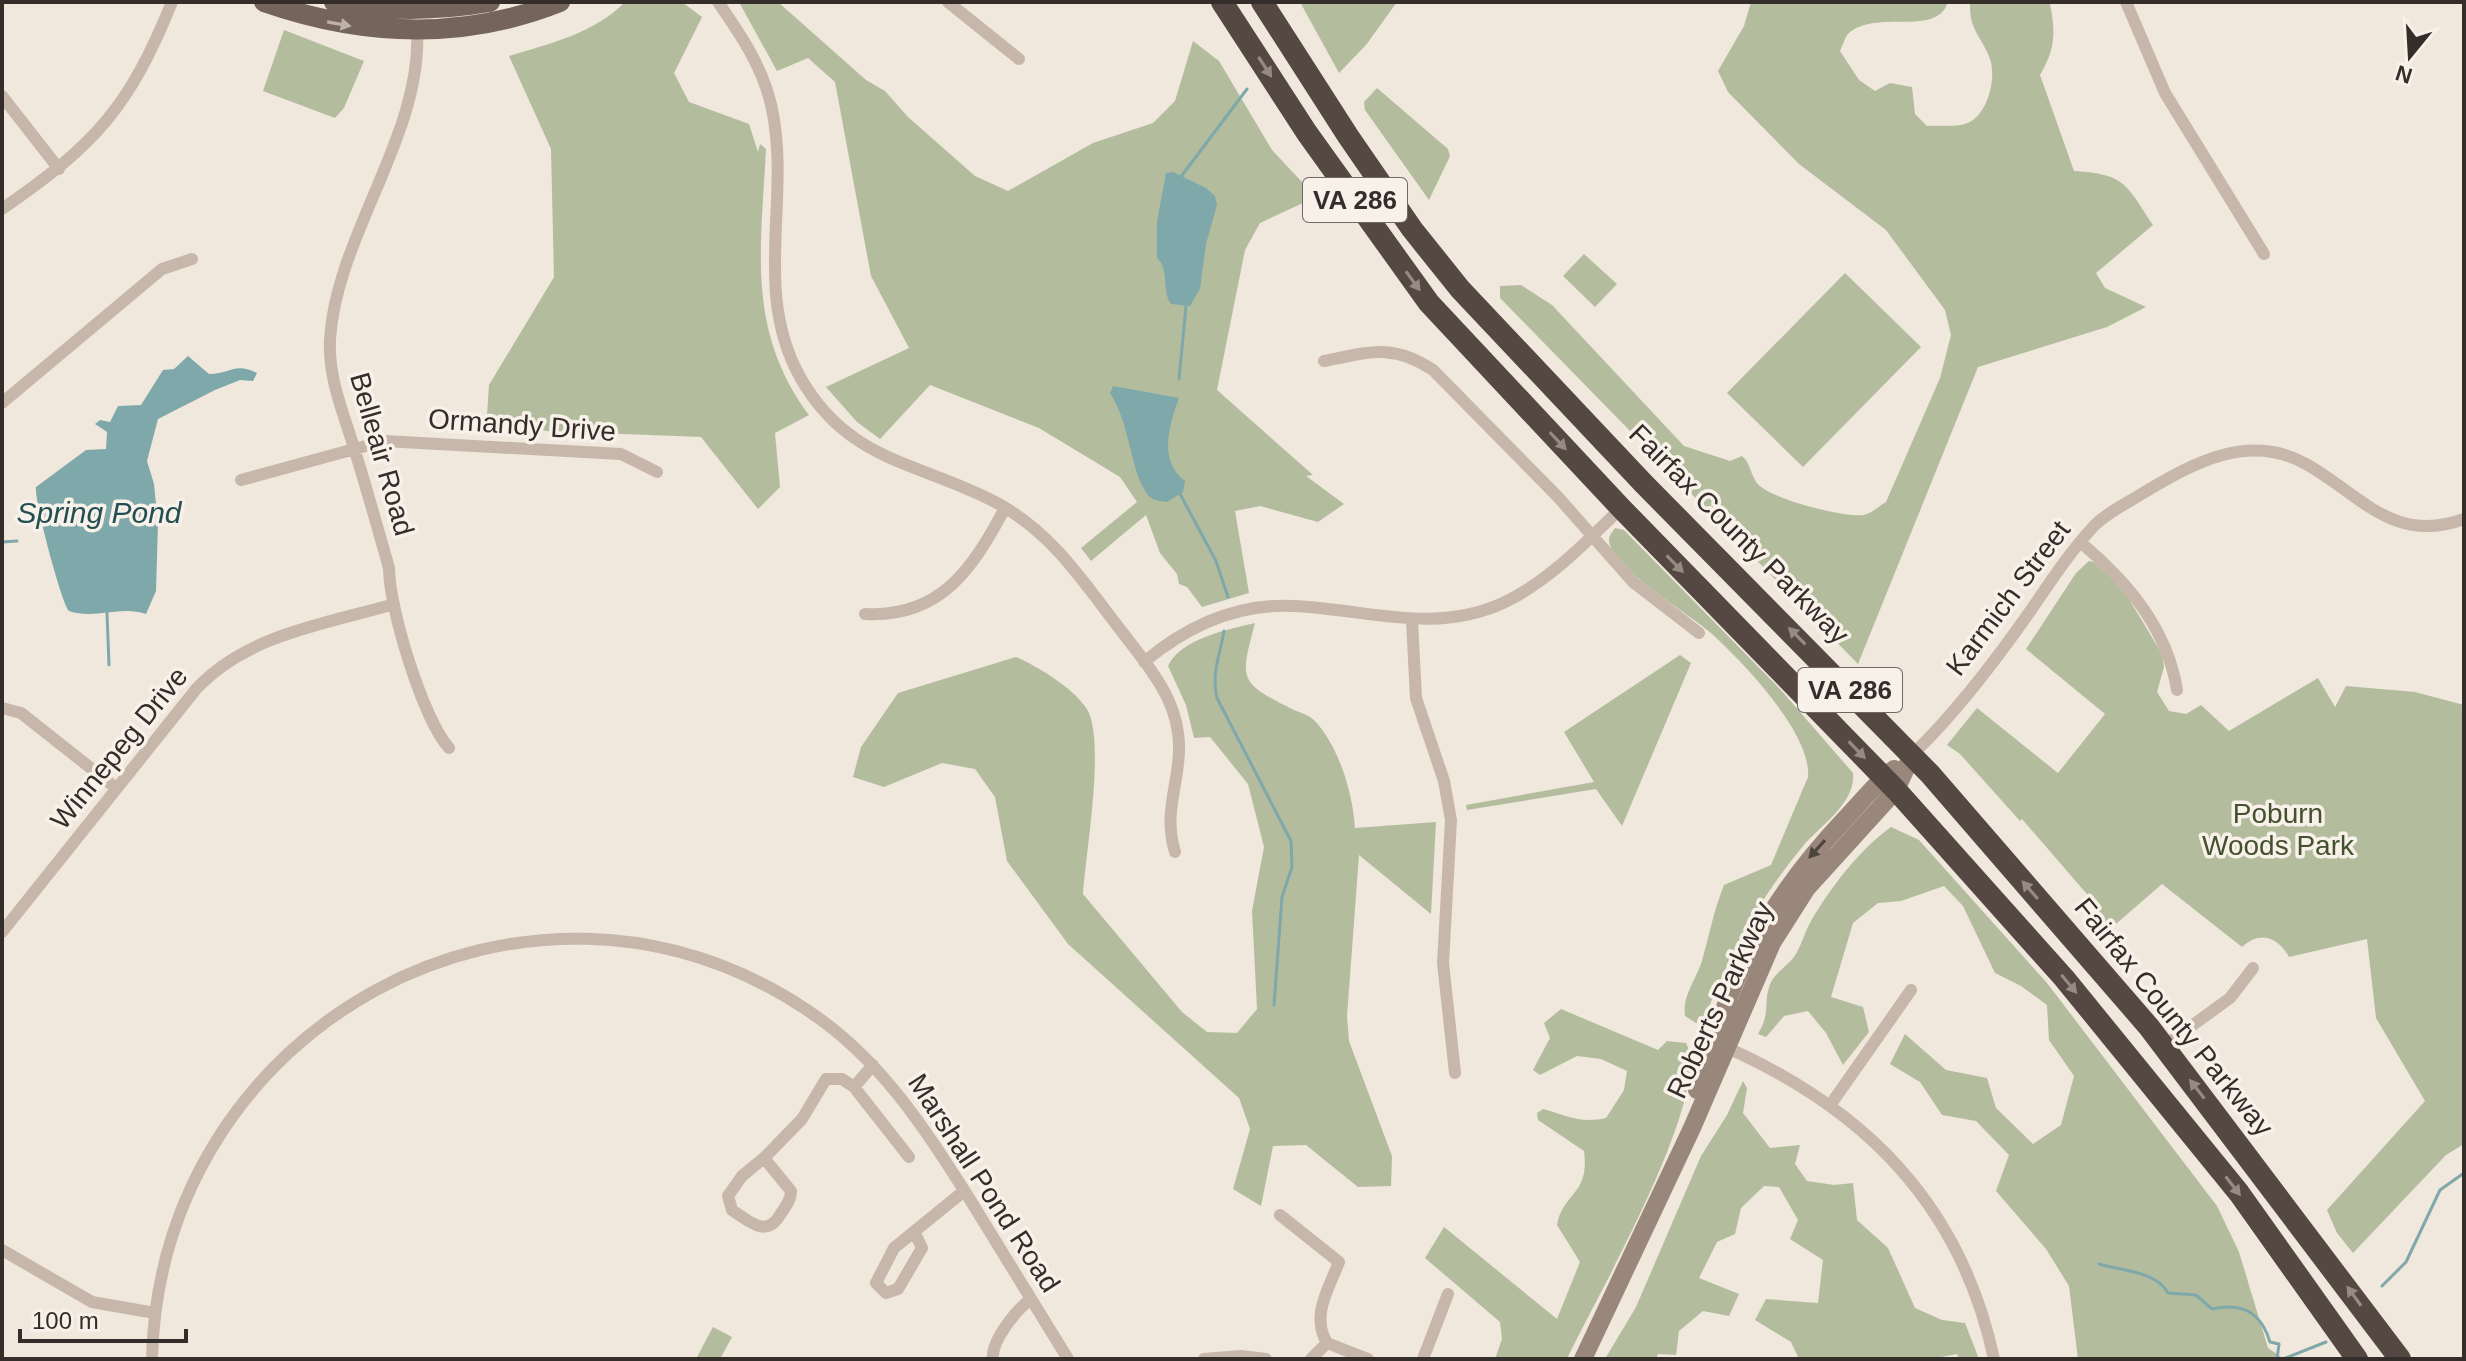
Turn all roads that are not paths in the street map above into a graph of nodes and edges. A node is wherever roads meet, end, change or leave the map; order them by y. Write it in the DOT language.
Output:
graph roads {
  1 [pos="172,2"];
  2 [pos="264,2"];
  3 [pos="334,2"];
  4 [pos="490,2"];
  5 [pos="560,2"];
  6 [pos="718,2"];
  7 [pos="948,2"];
  8 [pos="1222,2"];
  9 [pos="1262,2"];
  10 [pos="2126,2"];
  11 [pos="417,31"];
  12 [pos="1019,59"];
  13 [pos="2,96"];
  14 [pos="59,169"];
  15 [pos="2,209"];
  16 [pos="2264,254"];
  17 [pos="192,259"];
  18 [pos="1324,361"];
  19 [pos="2,403"];
  20 [pos="354,448"];
  21 [pos="657,472"];
  22 [pos="241,480"];
  23 [pos="1005,508"];
  24 [pos="1621,508"];
  25 [pos="2464,519"];
  26 [pos="1592,536"];
  27 [pos="2080,542"];
  28 [pos="394,604"];
  29 [pos="865,614"];
  30 [pos="1412,621"];
  31 [pos="1699,633"];
  32 [pos="1144,662"];
  33 [pos="2177,690"];
  34 [pos="2,708"];
  35 [pos="449,748"];
  36 [pos="1912,755"];
  37 [pos="1890,783"];
  38 [pos="116,788"];
  39 [pos="1175,852"];
  40 [pos="7,916"];
  41 [pos="2,932"];
  42 [pos="2253,968"];
  43 [pos="1911,990"];
  44 [pos="1718,1044"];
  45 [pos="2164,1046"];
  46 [pos="873,1065"];
  47 [pos="1455,1073"];
  48 [pos="854,1087"];
  49 [pos="1831,1104"];
  50 [pos="909,1157"];
  51 [pos="764,1158"];
  52 [pos="964,1191"];
  53 [pos="1280,1215"];
  54 [pos="915,1233"];
  55 [pos="2,1250"];
  56 [pos="1448,1294"];
  57 [pos="1031,1299"];
  58 [pos="155,1313"];
  59 [pos="1327,1343"];
  60 [pos="152,1359"];
  61 [pos="993,1359"];
  62 [pos="1068,1359"];
  63 [pos="1204,1359"];
  64 [pos="1266,1359"];
  65 [pos="1311,1359"];
  66 [pos="1368,1359"];
  67 [pos="1423,1359"];
  68 [pos="1583,1359"];
  69 [pos="1994,1359"];
  70 [pos="2357,1359"];
  71 [pos="2400,1359"];
  1 -- 14 [label="street"];
  2 -- 11 [label="main road, one-way"];
  3 -- 4 [label="main road"];
  5 -- 11 [label="main road"];
  6 -- 23 [label="street"];
  7 -- 12 [label="street"];
  8 -- 24 [label="highway, VA 286, one-way"];
  36 -- 9 [label="highway, Fairfax County Parkway / VA 286, one-way"];
  10 -- 16 [label="street"];
  11 -- 20 [label="street, Belleair Road"];
  13 -- 14 [label="street"];
  14 -- 15 [label="street"];
  17 -- 19 [label="street"];
  18 -- 26 [label="street"];
  20 -- 21 [label="street, Ormandy Drive"];
  20 -- 22 [label="street, Ormandy Drive"];
  20 -- 28 [label="street, Belleair Road"];
  23 -- 29 [label="street"];
  23 -- 32 [label="street"];
  24 -- 26 [label="street"];
  24 -- 37 [label="highway, VA 286, one-way"];
  25 -- 27 [label="street, Karmich Street"];
  26 -- 30 [label="street"];
  26 -- 31 [label="street"];
  27 -- 33 [label="street"];
  27 -- 36 [label="street, Karmich Street"];
  28 -- 35 [label="street, Belleair Road"];
  28 -- 38 [label="street, Winnepeg Drive"];
  30 -- 32 [label="street"];
  30 -- 47 [label="street"];
  32 -- 39 [label="street"];
  34 -- 38 [label="street"];
  36 -- 37 [label="main road, Roberts Parkway"];
  45 -- 36 [label="highway, Fairfax County Parkway / VA 286, one-way"];
  37 -- 44 [label="main road, Roberts Parkway"];
  37 -- 70 [label="highway, VA 286, one-way"];
  38 -- 40 [label="street, Winnepeg Drive"];
  40 -- 41 [label="street, Winnepeg Drive"];
  42 -- 45 [label="street"];
  43 -- 49 [label="street"];
  44 -- 49 [label="street"];
  44 -- 68 [label="main road, Roberts Parkway"];
  71 -- 45 [label="highway, Fairfax County Parkway / VA 286, one-way"];
  46 -- 48 [label="street"];
  46 -- 52 [label="street, Marshall Pond Road"];
  46 -- 58 [label="street, Marshall Pond Road"];
  48 -- 50 [label="street"];
  48 -- 51 [label="street"];
  49 -- 69 [label="street"];
  51 -- 51 [label="street"];
  52 -- 54 [label="street"];
  52 -- 57 [label="street, Marshall Pond Road"];
  53 -- 59 [label="street"];
  54 -- 54 [label="street"];
  55 -- 58 [label="street"];
  56 -- 67 [label="street"];
  57 -- 61 [label="street"];
  57 -- 62 [label="street, Marshall Pond Road"];
  58 -- 60 [label="street, Marshall Pond Road"];
  59 -- 65 [label="street"];
  59 -- 66 [label="street"];
  63 -- 64 [label="street"];
}
